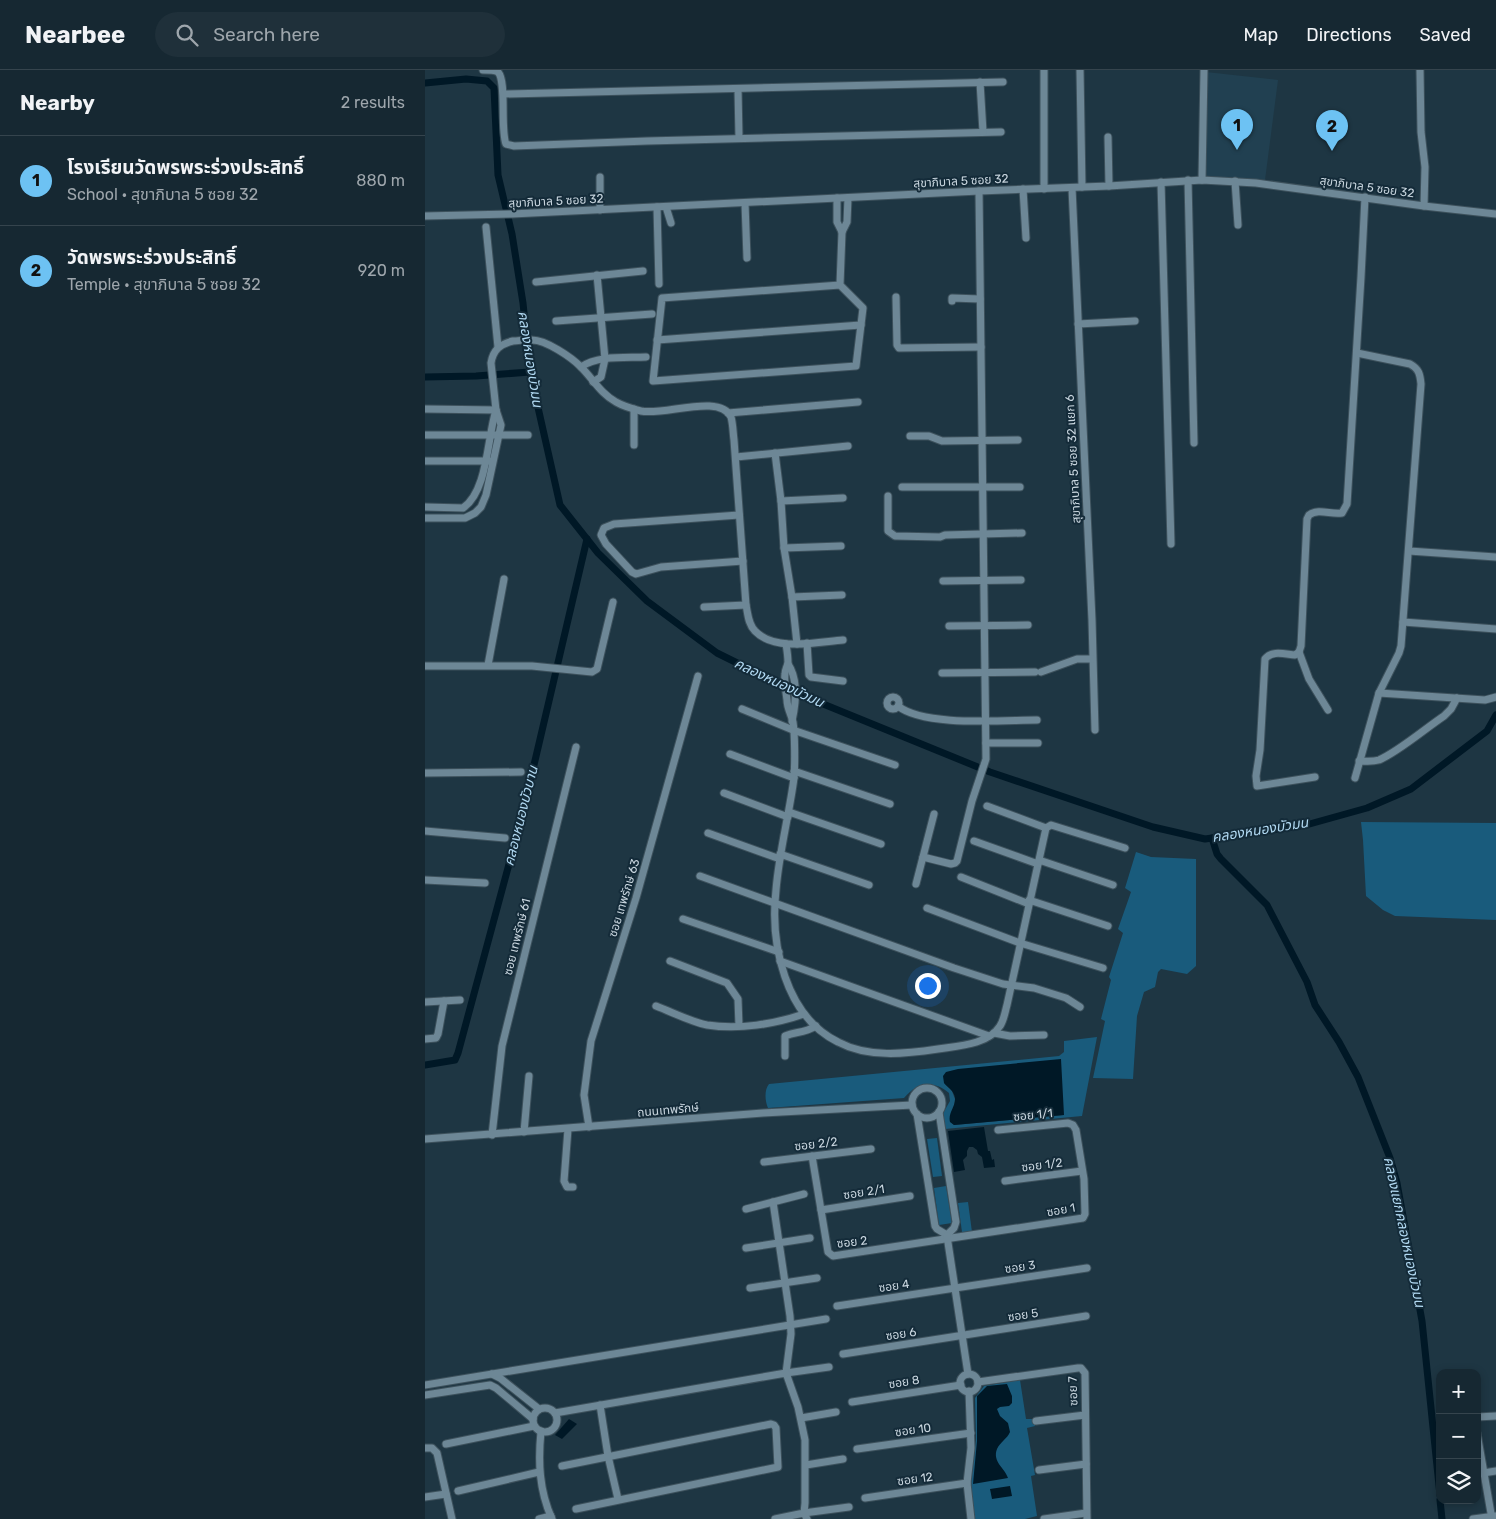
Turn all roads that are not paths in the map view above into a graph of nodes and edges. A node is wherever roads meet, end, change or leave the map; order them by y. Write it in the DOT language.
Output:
graph roads {
  1 [pos="483,70"];
  2 [pos="1044,70"];
  3 [pos="1080,70"];
  4 [pos="1204,70"];
  5 [pos="1420,70"];
  6 [pos="980,82"];
  7 [pos="1003,82"];
  8 [pos="738,89"];
  9 [pos="503,94"];
  10 [pos="983,132"];
  11 [pos="1001,132"];
  12 [pos="1108,137"];
  13 [pos="739,138"];
  14 [pos="600,176"];
  15 [pos="1188,180"];
  16 [pos="1202,180"];
  17 [pos="1235,181"];
  18 [pos="1161,182"];
  19 [pos="1109,186"];
  20 [pos="1081,187"];
  21 [pos="1072,188"];
  22 [pos="1023,189"];
  23 [pos="1044,189"];
  24 [pos="979,191"];
  25 [pos="1365,197"];
  26 [pos="837,198"];
  27 [pos="848,198"];
  28 [pos="745,203"];
  29 [pos="1424,206"];
  30 [pos="657,207"];
  31 [pos="666,207"];
  32 [pos="601,210"];
  33 [pos="1496,214"];
  34 [pos="425,216"];
  35 [pos="671,223"];
  36 [pos="1238,225"];
  37 [pos="486,227"];
  38 [pos="842,232"];
  39 [pos="1026,238"];
  40 [pos="747,258"];
  41 [pos="643,271"];
  42 [pos="597,275"];
  43 [pos="536,282"];
  44 [pos="659,284"];
  45 [pos="840,285"];
  46 [pos="896,297"];
  47 [pos="980,299"];
  48 [pos="952,301"];
  49 [pos="653,314"];
  50 [pos="601,318"];
  51 [pos="556,321"];
  52 [pos="1135,321"];
  53 [pos="1078,324"];
  54 [pos="861,325"];
  55 [pos="657,340"];
  56 [pos="498,347"];
  57 [pos="981,347"];
  58 [pos="1357,353"];
  59 [pos="646,357"];
  60 [pos="605,359"];
  61 [pos="581,367"];
  62 [pos="593,382"];
  63 [pos="858,402"];
  64 [pos="634,409"];
  65 [pos="425,410"];
  66 [pos="496,410"];
  67 [pos="728,413"];
  68 [pos="491,425"];
  69 [pos="501,425"];
  70 [pos="425,435"];
  71 [pos="491,435"];
  72 [pos="528,435"];
  73 [pos="500,436"];
  74 [pos="910,436"];
  75 [pos="981,440"];
  76 [pos="1018,440"];
  77 [pos="1194,443"];
  78 [pos="634,445"];
  79 [pos="848,446"];
  80 [pos="775,453"];
  81 [pos="736,457"];
  82 [pos="485,460"];
  83 [pos="425,461"];
  84 [pos="494,461"];
  85 [pos="902,487"];
  86 [pos="982,487"];
  87 [pos="1020,487"];
  88 [pos="888,496"];
  89 [pos="843,498"];
  90 [pos="781,502"];
  91 [pos="425,508"];
  92 [pos="445,508"];
  93 [pos="739,515"];
  94 [pos="425,518"];
  95 [pos="445,519"];
  96 [pos="1022,533"];
  97 [pos="983,534"];
  98 [pos="1171,544"];
  99 [pos="841,546"];
  100 [pos="783,548"];
  101 [pos="1409,551"];
  102 [pos="1496,557"];
  103 [pos="743,561"];
  104 [pos="504,580"];
  105 [pos="983,580"];
  106 [pos="1021,580"];
  107 [pos="943,581"];
  108 [pos="842,595"];
  109 [pos="792,597"];
  110 [pos="613,602"];
  111 [pos="746,605"];
  112 [pos="704,607"];
  113 [pos="1403,622"];
  114 [pos="984,625"];
  115 [pos="1028,625"];
  116 [pos="949,626"];
  117 [pos="1496,628"];
  118 [pos="843,640"];
  119 [pos="807,643"];
  120 [pos="786,644"];
  121 [pos="797,644"];
  122 [pos="1299,652"];
  123 [pos="1093,659"];
  124 [pos="788,664"];
  125 [pos="488,665"];
  126 [pos="425,666"];
  127 [pos="942,673"];
  128 [pos="985,673"];
  129 [pos="698,676"];
  130 [pos="843,681"];
  131 [pos="1379,693"];
  132 [pos="1496,697"];
  133 [pos="1457,698"];
  134 [pos="898,706"];
  135 [pos="742,710"];
  136 [pos="1328,710"];
  137 [pos="986,720"];
  138 [pos="1037,720"];
  139 [pos="793,721"];
  140 [pos="793,730"];
  141 [pos="1095,730"];
  142 [pos="986,743"];
  143 [pos="1038,744"];
  144 [pos="576,747"];
  145 [pos="730,754"];
  146 [pos="1359,761"];
  147 [pos="895,765"];
  148 [pos="521,772"];
  149 [pos="425,773"];
  150 [pos="794,774"];
  151 [pos="1315,777"];
  152 [pos="1355,778"];
  153 [pos="724,793"];
  154 [pos="890,804"];
  155 [pos="987,806"];
  156 [pos="933,814"];
  157 [pos="788,815"];
  158 [pos="1047,828"];
  159 [pos="425,831"];
  160 [pos="708,833"];
  161 [pos="505,838"];
  162 [pos="974,841"];
  163 [pos="881,844"];
  164 [pos="1125,848"];
  165 [pos="780,856"];
  166 [pos="923,857"];
  167 [pos="1038,862"];
  168 [pos="700,876"];
  169 [pos="961,877"];
  170 [pos="425,880"];
  171 [pos="485,883"];
  172 [pos="916,884"];
  173 [pos="869,885"];
  174 [pos="1113,885"];
  175 [pos="775,902"];
  176 [pos="1029,902"];
  177 [pos="927,908"];
  178 [pos="683,919"];
  179 [pos="1108,926"];
  180 [pos="1020,943"];
  181 [pos="779,952"];
  182 [pos="670,961"];
  183 [pos="780,961"];
  184 [pos="1103,968"];
  185 [pos="1011,984"];
  186 [pos="460,1000"];
  187 [pos="445,1001"];
  188 [pos="425,1002"];
  189 [pos="656,1006"];
  190 [pos="1080,1007"];
  191 [pos="805,1014"];
  192 [pos="739,1026"];
  193 [pos="816,1026"];
  194 [pos="991,1035"];
  195 [pos="1044,1035"];
  196 [pos="425,1039"];
  197 [pos="785,1056"];
  198 [pos="529,1076"];
  199 [pos="912,1105"];
  200 [pos="939,1112"];
  201 [pos="917,1114"];
  202 [pos="1071,1124"];
  203 [pos="589,1127"];
  204 [pos="568,1129"];
  205 [pos="998,1130"];
  206 [pos="524,1132"];
  207 [pos="492,1135"];
  208 [pos="425,1139"];
  209 [pos="871,1149"];
  210 [pos="812,1156"];
  211 [pos="764,1162"];
  212 [pos="1082,1171"];
  213 [pos="1005,1181"];
  214 [pos="573,1187"];
  215 [pos="804,1194"];
  216 [pos="910,1196"];
  217 [pos="773,1202"];
  218 [pos="746,1209"];
  219 [pos="821,1210"];
  220 [pos="810,1238"];
  221 [pos="948,1238"];
  222 [pos="779,1243"];
  223 [pos="746,1248"];
  224 [pos="1087,1268"];
  225 [pos="817,1278"];
  226 [pos="785,1283"];
  227 [pos="750,1288"];
  228 [pos="955,1288"];
  229 [pos="837,1306"];
  230 [pos="1086,1316"];
  231 [pos="826,1319"];
  232 [pos="791,1325"];
  233 [pos="962,1335"];
  234 [pos="843,1354"];
  235 [pos="829,1367"];
  236 [pos="786,1373"];
  237 [pos="491,1374"];
  238 [pos="968,1374"];
  239 [pos="978,1382"];
  240 [pos="489,1384"];
  241 [pos="425,1385"];
  242 [pos="961,1385"];
  243 [pos="969,1391"];
  244 [pos="425,1395"];
  245 [pos="851,1402"];
  246 [pos="600,1405"];
  247 [pos="539,1410"];
  248 [pos="836,1412"];
  249 [pos="555,1413"];
  250 [pos="1085,1415"];
  251 [pos="1481,1416"];
  252 [pos="1496,1416"];
  253 [pos="801,1418"];
  254 [pos="1036,1421"];
  255 [pos="534,1422"];
  256 [pos="541,1431"];
  257 [pos="971,1432"];
  258 [pos="446,1444"];
  259 [pos="425,1448"];
  260 [pos="857,1449"];
  261 [pos="608,1456"];
  262 [pos="843,1459"];
  263 [pos="1086,1464"];
  264 [pos="806,1465"];
  265 [pos="562,1466"];
  266 [pos="1039,1470"];
  267 [pos="1496,1471"];
  268 [pos="539,1472"];
  269 [pos="1481,1474"];
  270 [pos="967,1483"];
  271 [pos="458,1491"];
  272 [pos="446,1494"];
  273 [pos="425,1498"];
  274 [pos="865,1498"];
  275 [pos="618,1500"];
  276 [pos="849,1506"];
  277 [pos="576,1509"];
  278 [pos="806,1516"];
  279 [pos="1087,1516"];
  280 [pos="552,1517"];
  281 [pos="1493,1517"];
  282 [pos="452,1519"];
  283 [pos="539,1519"];
  284 [pos="775,1519"];
  285 [pos="971,1519"];
  286 [pos="1043,1519"];
  287 [pos="1473,1519"];
  1 -- 9 [label="street"];
  2 -- 23 [label="street"];
  3 -- 20 [label="street"];
  4 -- 16 [label="street"];
  5 -- 29 [label="street"];
  6 -- 7 [label="street"];
  6 -- 8 [label="street"];
  6 -- 10 [label="street"];
  8 -- 9 [label="street"];
  8 -- 13 [label="street"];
  9 -- 13 [label="street"];
  10 -- 11 [label="street"];
  10 -- 13 [label="street"];
  12 -- 19 [label="street"];
  14 -- 32 [label="street"];
  15 -- 16 [label="street, สุขาภิบาล 5 ซอย 32"];
  15 -- 18 [label="street, สุขาภิบาล 5 ซอย 32"];
  15 -- 77 [label="street"];
  16 -- 17 [label="street, สุขาภิบาล 5 ซอย 32"];
  17 -- 25 [label="street, สุขาภิบาล 5 ซอย 32"];
  17 -- 36 [label="street"];
  18 -- 19 [label="street, สุขาภิบาล 5 ซอย 32"];
  18 -- 98 [label="street"];
  19 -- 20 [label="street, สุขาภิบาล 5 ซอย 32"];
  20 -- 21 [label="street, สุขาภิบาล 5 ซอย 32"];
  21 -- 23 [label="street, สุขาภิบาล 5 ซอย 32"];
  21 -- 53 [label="street, สุขาภิบาล 5 ซอย 32 แยก 6"];
  22 -- 23 [label="street, สุขาภิบาล 5 ซอย 32"];
  22 -- 24 [label="street, สุขาภิบาล 5 ซอย 32"];
  22 -- 39 [label="street"];
  24 -- 27 [label="street, สุขาภิบาล 5 ซอย 32"];
  24 -- 47 [label="street"];
  25 -- 29 [label="street, สุขาภิบาล 5 ซอย 32"];
  25 -- 58 [label="street"];
  26 -- 27 [label="street, สุขาภิบาล 5 ซอย 32"];
  26 -- 28 [label="street, สุขาภิบาล 5 ซอย 32"];
  26 -- 38 [label="street"];
  27 -- 38 [label="street"];
  28 -- 31 [label="street, สุขาภิบาล 5 ซอย 32"];
  28 -- 40 [label="street"];
  29 -- 33 [label="street, สุขาภิบาล 5 ซอย 32"];
  30 -- 31 [label="street, สุขาภิบาล 5 ซอย 32"];
  30 -- 32 [label="street, สุขาภิบาล 5 ซอย 32"];
  30 -- 44 [label="street"];
  31 -- 35 [label="street"];
  32 -- 34 [label="street, สุขาภิบาล 5 ซอย 32"];
  37 -- 56 [label="street"];
  38 -- 45 [label="street"];
  41 -- 42 [label="street"];
  42 -- 43 [label="street"];
  42 -- 50 [label="street"];
  45 -- 54 [label="street"];
  45 -- 55 [label="street"];
  46 -- 57 [label="street"];
  47 -- 48 [label="street"];
  47 -- 57 [label="street"];
  49 -- 50 [label="street"];
  50 -- 51 [label="street"];
  50 -- 60 [label="street"];
  52 -- 53 [label="street"];
  53 -- 123 [label="street, สุขาภิบาล 5 ซอย 32 แยก 6"];
  54 -- 55 [label="street"];
  54 -- 55 [label="street"];
  56 -- 61 [label="street"];
  56 -- 66 [label="street"];
  57 -- 75 [label="street"];
  58 -- 101 [label="street"];
  58 -- 122 [label="street"];
  59 -- 60 [label="street"];
  60 -- 61 [label="street"];
  60 -- 62 [label="street"];
  61 -- 62 [label="street"];
  62 -- 64 [label="street"];
  63 -- 67 [label="street"];
  64 -- 67 [label="street"];
  64 -- 78 [label="street"];
  65 -- 66 [label="street"];
  66 -- 68 [label="street"];
  66 -- 69 [label="street"];
  67 -- 81 [label="street"];
  68 -- 69 [label="street"];
  68 -- 71 [label="street"];
  69 -- 73 [label="street"];
  70 -- 71 [label="street"];
  71 -- 73 [label="street"];
  71 -- 82 [label="street"];
  72 -- 73 [label="street"];
  73 -- 84 [label="street"];
  74 -- 75 [label="street"];
  75 -- 76 [label="street"];
  75 -- 86 [label="street"];
  79 -- 80 [label="street"];
  80 -- 81 [label="street"];
  80 -- 90 [label="street"];
  81 -- 93 [label="street"];
  82 -- 83 [label="street"];
  82 -- 84 [label="street"];
  82 -- 92 [label="street"];
  84 -- 95 [label="street"];
  85 -- 86 [label="street"];
  86 -- 87 [label="street"];
  86 -- 97 [label="street"];
  88 -- 97 [label="street"];
  89 -- 90 [label="street"];
  90 -- 100 [label="street"];
  91 -- 92 [label="street"];
  92 -- 95 [label="street"];
  93 -- 103 [label="street"];
  93 -- 103 [label="street"];
  94 -- 95 [label="street"];
  96 -- 97 [label="street"];
  97 -- 105 [label="street"];
  99 -- 100 [label="street"];
  100 -- 109 [label="street"];
  101 -- 102 [label="street"];
  101 -- 113 [label="street"];
  103 -- 111 [label="street"];
  104 -- 125 [label="street"];
  105 -- 106 [label="street"];
  105 -- 107 [label="street"];
  105 -- 114 [label="street"];
  108 -- 109 [label="street"];
  109 -- 121 [label="street"];
  110 -- 125 [label="street"];
  111 -- 112 [label="street"];
  111 -- 120 [label="street"];
  113 -- 117 [label="street"];
  113 -- 131 [label="street"];
  114 -- 115 [label="street"];
  114 -- 116 [label="street"];
  114 -- 128 [label="street"];
  118 -- 119 [label="street"];
  119 -- 121 [label="street"];
  119 -- 130 [label="street"];
  120 -- 121 [label="street"];
  120 -- 124 [label="street"];
  122 -- 136 [label="street"];
  122 -- 151 [label="street"];
  123 -- 128 [label="street"];
  123 -- 141 [label="street, สุขาภิบาล 5 ซอย 32 แยก 6"];
  124 -- 139 [label="street"];
  124 -- 139 [label="street"];
  125 -- 126 [label="street"];
  127 -- 128 [label="street"];
  128 -- 137 [label="street"];
  129 -- 203 [label="street, ซอย เทพรักษ์ 63"];
  131 -- 133 [label="street"];
  131 -- 146 [label="street"];
  132 -- 133 [label="street"];
  133 -- 146 [label="street"];
  134 -- 137 [label="street"];
  135 -- 140 [label="street"];
  137 -- 138 [label="street"];
  137 -- 142 [label="street"];
  139 -- 140 [label="street"];
  140 -- 147 [label="street"];
  140 -- 150 [label="street"];
  142 -- 143 [label="street"];
  142 -- 166 [label="street"];
  144 -- 207 [label="street, ซอย เทพรักษ์ 61"];
  145 -- 150 [label="street"];
  146 -- 152 [label="street"];
  148 -- 149 [label="street"];
  150 -- 154 [label="street"];
  150 -- 157 [label="street"];
  153 -- 157 [label="street"];
  155 -- 158 [label="street"];
  156 -- 166 [label="street"];
  157 -- 163 [label="street"];
  157 -- 165 [label="street"];
  158 -- 164 [label="street"];
  158 -- 167 [label="street"];
  159 -- 161 [label="street"];
  160 -- 165 [label="street"];
  162 -- 167 [label="street"];
  165 -- 173 [label="street"];
  165 -- 175 [label="street"];
  166 -- 172 [label="street"];
  167 -- 174 [label="street"];
  167 -- 176 [label="street"];
  168 -- 175 [label="street"];
  169 -- 176 [label="street"];
  170 -- 171 [label="street"];
  175 -- 181 [label="street"];
  175 -- 185 [label="street"];
  176 -- 179 [label="street"];
  176 -- 180 [label="street"];
  177 -- 180 [label="street"];
  178 -- 181 [label="street"];
  180 -- 184 [label="street"];
  180 -- 185 [label="street"];
  181 -- 183 [label="street"];
  182 -- 192 [label="street"];
  183 -- 191 [label="street"];
  183 -- 194 [label="street"];
  185 -- 190 [label="street"];
  185 -- 194 [label="street"];
  186 -- 187 [label="street"];
  187 -- 188 [label="street"];
  187 -- 196 [label="street"];
  189 -- 192 [label="street"];
  191 -- 192 [label="street"];
  191 -- 193 [label="street"];
  193 -- 194 [label="street"];
  193 -- 197 [label="street"];
  194 -- 195 [label="street"];
  198 -- 206 [label="street"];
  199 -- 200 [label="street"];
  199 -- 201 [label="street"];
  199 -- 203 [label="street, ถนนเทพรักษ์"];
  200 -- 201 [label="street"];
  200 -- 221 [label="street"];
  201 -- 221 [label="street"];
  202 -- 205 [label="street, ซอย 1/1"];
  202 -- 212 [label="street, ซอย 1"];
  203 -- 204 [label="street, ถนนเทพรักษ์"];
  204 -- 206 [label="street, ถนนเทพรักษ์"];
  204 -- 214 [label="street"];
  206 -- 207 [label="street, ถนนเทพรักษ์"];
  207 -- 208 [label="street, ถนนเทพรักษ์"];
  209 -- 210 [label="street, ซอย 2/2"];
  210 -- 211 [label="street, ซอย 2/2"];
  210 -- 219 [label="street, ซอย 2"];
  212 -- 213 [label="street, ซอย 1/2"];
  212 -- 221 [label="street, ซอย 1"];
  215 -- 217 [label="street"];
  216 -- 219 [label="street, ซอย 2/1"];
  217 -- 218 [label="street"];
  217 -- 222 [label="street"];
  219 -- 221 [label="street, ซอย 2"];
  220 -- 222 [label="street"];
  221 -- 228 [label="street"];
  222 -- 223 [label="street"];
  222 -- 226 [label="street"];
  224 -- 228 [label="street, ซอย 3"];
  225 -- 226 [label="street"];
  226 -- 227 [label="street"];
  226 -- 232 [label="street"];
  228 -- 229 [label="street, ซอย 4"];
  228 -- 233 [label="street"];
  230 -- 233 [label="street, ซอย 5"];
  231 -- 232 [label="street"];
  232 -- 236 [label="street"];
  232 -- 237 [label="street"];
  233 -- 234 [label="street, ซอย 6"];
  233 -- 238 [label="street"];
  235 -- 236 [label="street"];
  236 -- 246 [label="street"];
  236 -- 253 [label="street"];
  237 -- 240 [label="street"];
  237 -- 241 [label="street"];
  237 -- 247 [label="street"];
  238 -- 239 [label="street"];
  238 -- 242 [label="street"];
  239 -- 243 [label="street"];
  239 -- 250 [label="street, ซอย 7"];
  240 -- 244 [label="street"];
  240 -- 255 [label="street"];
  242 -- 243 [label="street"];
  242 -- 245 [label="street, ซอย 8"];
  243 -- 257 [label="street"];
  246 -- 249 [label="street"];
  246 -- 261 [label="street"];
  247 -- 249 [label="street"];
  247 -- 255 [label="street"];
  248 -- 253 [label="street"];
  249 -- 256 [label="street"];
  250 -- 254 [label="street"];
  250 -- 263 [label="street, ซอย 7"];
  251 -- 252 [label="street"];
  253 -- 264 [label="street"];
  255 -- 256 [label="street"];
  255 -- 258 [label="street"];
  256 -- 268 [label="street"];
  257 -- 260 [label="street, ซอย 10"];
  257 -- 270 [label="street"];
  259 -- 272 [label="street"];
  261 -- 265 [label="street"];
  261 -- 275 [label="street"];
  261 -- 275 [label="street"];
  262 -- 264 [label="street"];
  263 -- 266 [label="street"];
  263 -- 279 [label="street, ซอย 7"];
  264 -- 278 [label="street"];
  267 -- 269 [label="street"];
  268 -- 271 [label="street"];
  268 -- 280 [label="street"];
  269 -- 281 [label="street"];
  270 -- 274 [label="street, ซอย 12"];
  270 -- 285 [label="street"];
  272 -- 273 [label="street"];
  272 -- 282 [label="street"];
  275 -- 277 [label="street"];
  276 -- 278 [label="street"];
  278 -- 284 [label="street"];
  279 -- 286 [label="street"];
  280 -- 283 [label="street"];
  281 -- 287 [label="street"];
}
